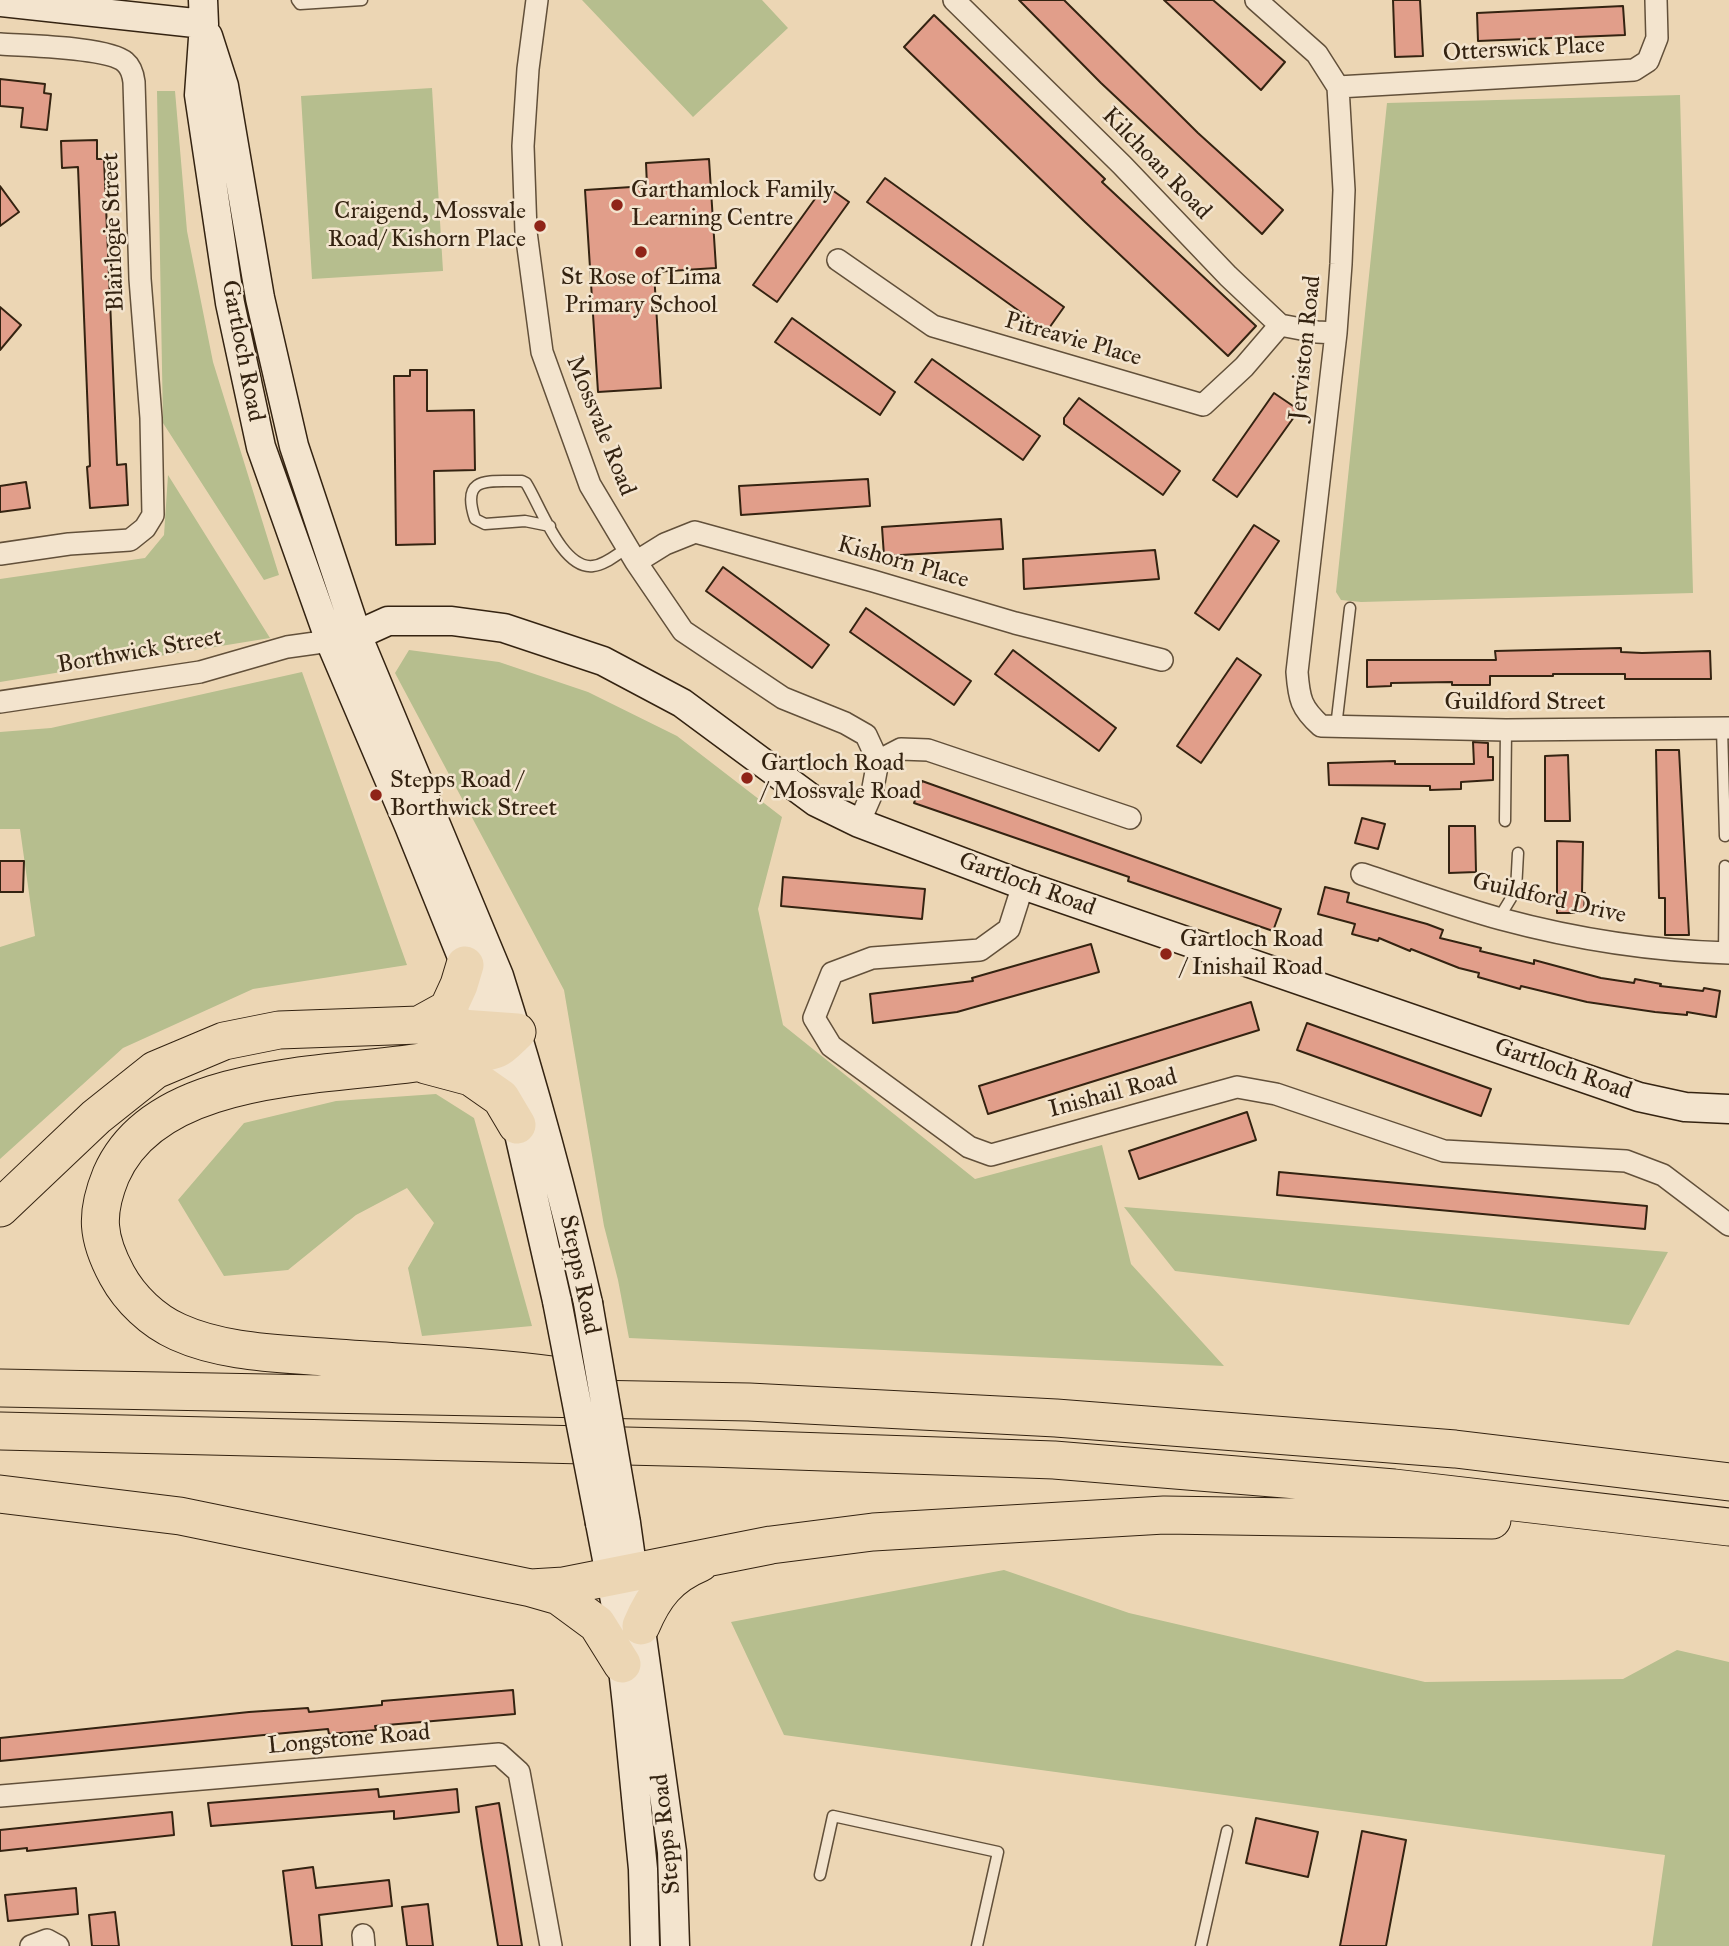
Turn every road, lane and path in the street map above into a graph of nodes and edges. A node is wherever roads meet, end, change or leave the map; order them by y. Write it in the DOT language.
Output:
graph roads {
  1 [pos="297,0"];
  2 [pos="362,0"];
  3 [pos="537,0"];
  4 [pos="954,0"];
  5 [pos="1256,0"];
  6 [pos="1656,0"];
  7 [pos="0,2"];
  8 [pos="204,12"];
  9 [pos="0,44"];
  10 [pos="1338,87"];
  11 [pos="838,260"];
  12 [pos="1280,325"];
  13 [pos="1336,333"];
  14 [pos="550,526"];
  15 [pos="0,554"];
  16 [pos="631,555"];
  17 [pos="1350,608"];
  18 [pos="343,638"];
  19 [pos="1161,660"];
  20 [pos="0,702"];
  21 [pos="1329,727"];
  22 [pos="1725,728"];
  23 [pos="1506,730"];
  24 [pos="878,761"];
  25 [pos="1130,818"];
  26 [pos="1505,821"];
  27 [pos="859,823"];
  28 [pos="1725,836"];
  29 [pos="1518,853"];
  30 [pos="1725,866"];
  31 [pos="1362,874"];
  32 [pos="1023,885"];
  33 [pos="1499,919"];
  34 [pos="1727,953"];
  35 [pos="465,965"];
  36 [pos="419,1025"];
  37 [pos="502,1037"];
  38 [pos="418,1063"];
  39 [pos="1729,1109"];
  40 [pos="517,1125"];
  41 [pos="0,1208"];
  42 [pos="1729,1224"];
  43 [pos="0,1388"];
  44 [pos="749,1402"];
  45 [pos="0,1431"];
  46 [pos="1729,1482"];
  47 [pos="0,1494"];
  48 [pos="613,1523"];
  49 [pos="1718,1525"];
  50 [pos="717,1555"];
  51 [pos="622,1574"];
  52 [pos="531,1588"];
  53 [pos="641,1626"];
  54 [pos="622,1664"];
  55 [pos="0,1796"];
  56 [pos="1227,1831"];
  57 [pos="820,1875"];
  58 [pos="31,1946"];
  59 [pos="58,1946"];
  60 [pos="551,1946"];
  61 [pos="645,1946"];
  62 [pos="675,1946"];
  63 [pos="977,1946"];
  64 [pos="1201,1946"];
  1 -- 2 [label="lane"];
  3 -- 16 [label="street, Mossvale Road"];
  4 -- 12 [label="street, Kilchoan Road"];
  5 -- 10 [label="street, Jerviston Road"];
  6 -- 10 [label="street, Otterswick Place"];
  7 -- 8 [label="main road, Gartloch Road"];
  8 -- 18 [label="main road, Gartloch Road"];
  9 -- 15 [label="street, Blairlogie Street"];
  10 -- 13 [label="street, Jerviston Road"];
  11 -- 12 [label="street, Pitreavie Place"];
  12 -- 13 [label="street"];
  13 -- 21 [label="street, Jerviston Road"];
  14 -- 14 [label="lane"];
  14 -- 16 [label="lane"];
  16 -- 19 [label="street, Kishorn Place"];
  16 -- 24 [label="street, Mossvale Road"];
  17 -- 21 [label="lane"];
  18 -- 20 [label="street, Borthwick Street"];
  18 -- 27 [label="main road, Gartloch Road"];
  18 -- 35 [label="main road, Stepps Road"];
  18 -- 37 [label="main road, Stepps Road"];
  21 -- 23 [label="street, Guildford Street"];
  22 -- 23 [label="street, Guildford Street"];
  22 -- 28 [label="lane"];
  23 -- 26 [label="lane"];
  24 -- 25 [label="street"];
  24 -- 27 [label="street"];
  27 -- 32 [label="main road, Gartloch Road"];
  29 -- 33 [label="lane"];
  30 -- 34 [label="lane"];
  31 -- 33 [label="street, Guildford Drive"];
  32 -- 39 [label="main road, Gartloch Road"];
  32 -- 42 [label="street, Inishail Road"];
  33 -- 34 [label="street, Guildford Drive"];
  35 -- 36 [label="highway"];
  35 -- 37 [label="main road, Stepps Road"];
  36 -- 37 [label="highway"];
  36 -- 41 [label="highway"];
  37 -- 38 [label="highway"];
  37 -- 40 [label="main road, Stepps Road"];
  37 -- 48 [label="main road, Stepps Road, bridge"];
  38 -- 40 [label="highway"];
  38 -- 44 [label="highway"];
  40 -- 48 [label="main road, Stepps Road, bridge"];
  43 -- 44 [label="highway"];
  44 -- 46 [label="highway"];
  45 -- 49 [label="highway"];
  47 -- 52 [label="highway"];
  48 -- 51 [label="main road, Stepps Road"];
  49 -- 50 [label="highway"];
  50 -- 51 [label="highway"];
  50 -- 53 [label="highway"];
  51 -- 52 [label="highway"];
  51 -- 53 [label="main road, Stepps Road"];
  51 -- 54 [label="main road, Stepps Road"];
  52 -- 54 [label="highway"];
  53 -- 62 [label="main road, Stepps Road"];
  54 -- 61 [label="main road, Stepps Road"];
  55 -- 60 [label="street, Longstone Road"];
  56 -- 64 [label="lane"];
  57 -- 63 [label="lane"];
  58 -- 59 [label="street"];
}
